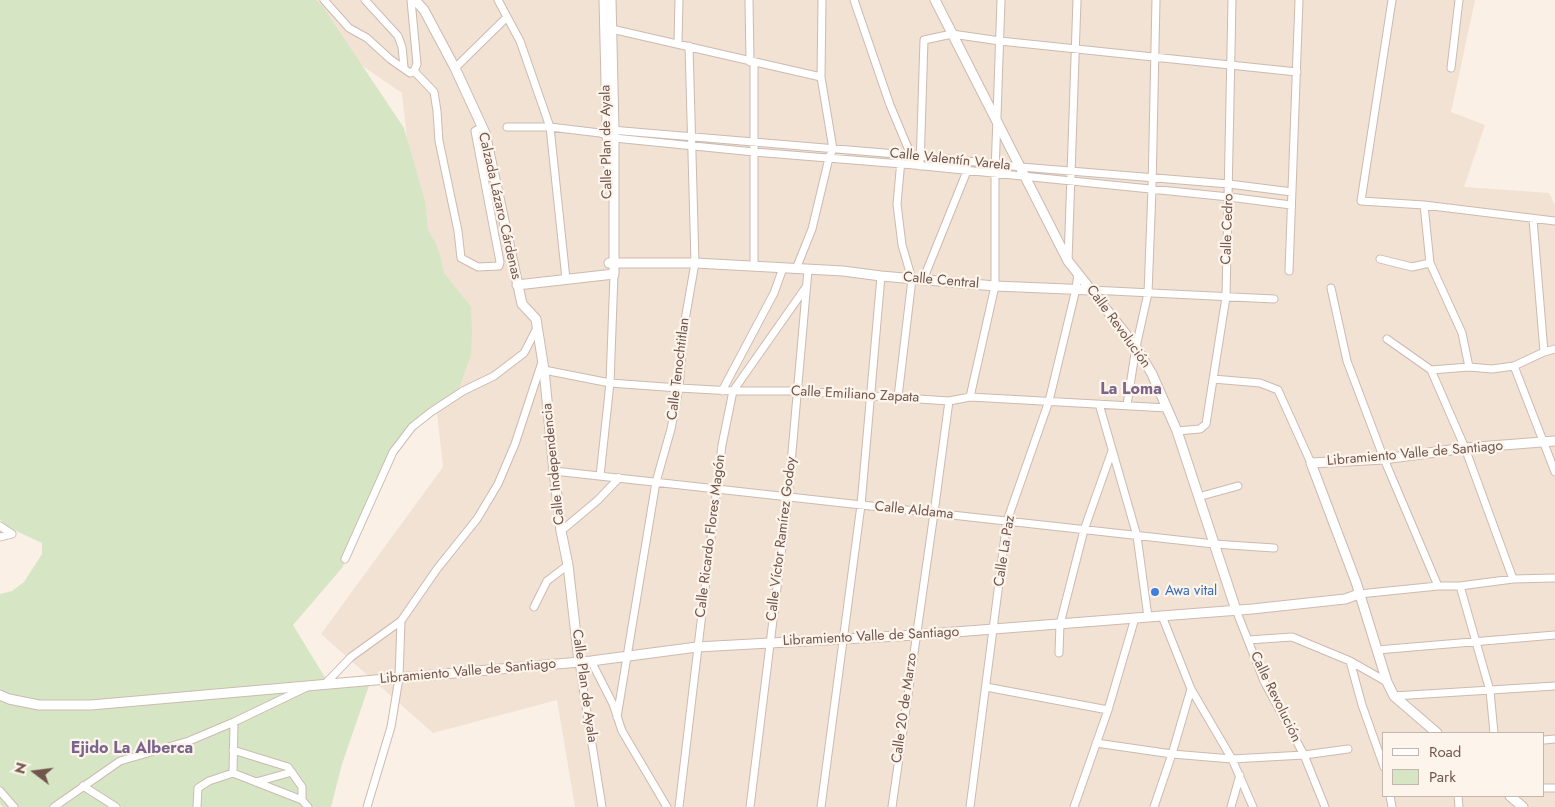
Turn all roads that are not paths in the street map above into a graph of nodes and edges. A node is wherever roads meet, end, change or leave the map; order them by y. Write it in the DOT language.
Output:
graph roads {
  1 [pos="324,0"];
  2 [pos="365,0"];
  3 [pos="411,0"];
  4 [pos="415,0"];
  5 [pos="498,0"];
  6 [pos="604,0"];
  7 [pos="611,0"];
  8 [pos="679,0"];
  9 [pos="749,0"];
  10 [pos="822,0"];
  11 [pos="854,0"];
  12 [pos="935,0"];
  13 [pos="1001,0"];
  14 [pos="1077,0"];
  15 [pos="1156,0"];
  16 [pos="1232,0"];
  17 [pos="1299,0"];
  18 [pos="1392,0"];
  19 [pos="1459,0"];
  20 [pos="507,17"];
  21 [pos="608,28"];
  22 [pos="952,34"];
  23 [pos="1000,42"];
  24 [pos="678,43"];
  25 [pos="690,46"];
  26 [pos="1075,48"];
  27 [pos="1154,56"];
  28 [pos="752,62"];
  29 [pos="1231,65"];
  30 [pos="404,68"];
  31 [pos="454,68"];
  32 [pos="1451,68"];
  33 [pos="414,71"];
  34 [pos="1297,72"];
  35 [pos="821,77"];
  36 [pos="998,122"];
  37 [pos="482,127"];
  38 [pos="507,127"];
  39 [pos="550,127"];
  40 [pos="609,133"];
  41 [pos="692,136"];
  42 [pos="754,143"];
  43 [pos="692,146"];
  44 [pos="833,149"];
  45 [pos="754,152"];
  46 [pos="901,155"];
  47 [pos="916,156"];
  48 [pos="829,158"];
  49 [pos="900,164"];
  50 [pos="996,164"];
  51 [pos="917,165"];
  52 [pos="1021,167"];
  53 [pos="967,171"];
  54 [pos="1072,171"];
  55 [pos="995,174"];
  56 [pos="1027,177"];
  57 [pos="1152,179"];
  58 [pos="1071,181"];
  59 [pos="1229,184"];
  60 [pos="1152,190"];
  61 [pos="1292,192"];
  62 [pos="1229,197"];
  63 [pos="1291,204"];
  64 [pos="1424,205"];
  65 [pos="1533,219"];
  66 [pos="1555,222"];
  67 [pos="1380,259"];
  68 [pos="1068,260"];
  69 [pos="1430,262"];
  70 [pos="612,263"];
  71 [pos="695,263"];
  72 [pos="754,266"];
  73 [pos="783,268"];
  74 [pos="796,269"];
  75 [pos="808,270"];
  76 [pos="1289,271"];
  77 [pos="1078,273"];
  78 [pos="611,274"];
  79 [pos="882,276"];
  80 [pos="566,279"];
  81 [pos="912,279"];
  82 [pos="922,280"];
  83 [pos="517,285"];
  84 [pos="995,286"];
  85 [pos="806,287"];
  86 [pos="1331,288"];
  87 [pos="1076,289"];
  88 [pos="1091,290"];
  89 [pos="1148,293"];
  90 [pos="1226,297"];
  91 [pos="1274,300"];
  92 [pos="537,328"];
  93 [pos="1387,339"];
  94 [pos="1136,347"];
  95 [pos="1555,349"];
  96 [pos="1544,352"];
  97 [pos="543,366"];
  98 [pos="1514,366"];
  99 [pos="1469,367"];
  100 [pos="1431,370"];
  101 [pos="1213,379"];
  102 [pos="610,383"];
  103 [pos="679,388"];
  104 [pos="722,391"];
  105 [pos="733,391"];
  106 [pos="797,391"];
  107 [pos="870,397"];
  108 [pos="898,397"];
  109 [pos="970,397"];
  110 [pos="949,401"];
  111 [pos="1049,401"];
  112 [pos="1099,404"];
  113 [pos="1127,406"];
  114 [pos="1167,408"];
  115 [pos="1176,431"];
  116 [pos="1555,441"];
  117 [pos="1544,442"];
  118 [pos="1465,448"];
  119 [pos="1112,451"];
  120 [pos="1384,459"];
  121 [pos="1311,463"];
  122 [pos="554,471"];
  123 [pos="1555,472"];
  124 [pos="600,476"];
  125 [pos="619,478"];
  126 [pos="656,482"];
  127 [pos="1238,486"];
  128 [pos="717,488"];
  129 [pos="1198,497"];
  130 [pos="788,498"];
  131 [pos="861,505"];
  132 [pos="934,513"];
  133 [pos="1007,521"];
  134 [pos="0,526"];
  135 [pos="1084,530"];
  136 [pos="561,531"];
  137 [pos="1137,536"];
  138 [pos="0,537"];
  139 [pos="1214,544"];
  140 [pos="1274,548"];
  141 [pos="345,559"];
  142 [pos="568,565"];
  143 [pos="1555,578"];
  144 [pos="1513,579"];
  145 [pos="1438,586"];
  146 [pos="1460,586"];
  147 [pos="1360,594"];
  148 [pos="534,607"];
  149 [pos="1236,610"];
  150 [pos="1162,616"];
  151 [pos="1148,617"];
  152 [pos="1135,618"];
  153 [pos="401,621"];
  154 [pos="1060,624"];
  155 [pos="994,629"];
  156 [pos="916,635"];
  157 [pos="1555,635"];
  158 [pos="842,640"];
  159 [pos="1248,640"];
  160 [pos="1477,641"];
  161 [pos="769,642"];
  162 [pos="697,647"];
  163 [pos="1377,650"];
  164 [pos="1059,653"];
  165 [pos="626,656"];
  166 [pos="591,661"];
  167 [pos="1350,661"];
  168 [pos="579,662"];
  169 [pos="399,678"];
  170 [pos="1387,682"];
  171 [pos="325,684"];
  172 [pos="311,685"];
  173 [pos="1555,686"];
  174 [pos="986,687"];
  175 [pos="1191,689"];
  176 [pos="1490,691"];
  177 [pos="0,695"];
  178 [pos="1394,696"];
  179 [pos="1108,710"];
  180 [pos="617,717"];
  181 [pos="234,722"];
  182 [pos="1436,732"];
  183 [pos="1494,732"];
  184 [pos="1096,743"];
  185 [pos="1348,749"];
  186 [pos="233,750"];
  187 [pos="1172,754"];
  188 [pos="1304,755"];
  189 [pos="1232,759"];
  190 [pos="1382,761"];
  191 [pos="292,772"];
  192 [pos="233,773"];
  193 [pos="1240,775"];
  194 [pos="255,782"];
  195 [pos="84,786"];
  196 [pos="0,791"];
  197 [pos="1511,797"];
  198 [pos="302,800"];
  199 [pos="14,807"];
  200 [pos="54,807"];
  201 [pos="116,807"];
  202 [pos="197,807"];
  203 [pos="308,807"];
  204 [pos="367,807"];
  205 [pos="602,807"];
  206 [pos="667,807"];
  207 [pos="679,807"];
  208 [pos="750,807"];
  209 [pos="822,807"];
  210 [pos="892,807"];
  211 [pos="970,807"];
  212 [pos="1074,807"];
  213 [pos="1154,807"];
  214 [pos="1231,807"];
  215 [pos="1253,807"];
  216 [pos="1325,807"];
  217 [pos="1523,807"];
  1 -- 30 [label="street"];
  2 -- 30 [label="street"];
  3 -- 33 [label="street"];
  4 -- 31 [label="street, Calzada Lázaro Cárdenas"];
  5 -- 20 [label="street"];
  6 -- 21 [label="street, Calle Plan de Ayala"];
  7 -- 21 [label="street, Calle Plan de Ayala"];
  8 -- 24 [label="street"];
  9 -- 28 [label="street"];
  10 -- 35 [label="street"];
  11 -- 47 [label="street"];
  12 -- 22 [label="street, Calle Revolución"];
  13 -- 23 [label="street"];
  14 -- 26 [label="street"];
  15 -- 27 [label="street"];
  16 -- 29 [label="street, Calle Cedro"];
  17 -- 34 [label="street"];
  18 -- 64 [label="street"];
  19 -- 32 [label="street"];
  20 -- 31 [label="street"];
  20 -- 39 [label="street"];
  21 -- 24 [label="street"];
  21 -- 40 [label="street, Calle Plan de Ayala"];
  22 -- 23 [label="street"];
  22 -- 36 [label="street, Calle Revolución"];
  22 -- 47 [label="street"];
  23 -- 26 [label="street"];
  23 -- 36 [label="street"];
  24 -- 25 [label="street"];
  25 -- 28 [label="street"];
  25 -- 41 [label="street, Calle Tenochtitlan"];
  26 -- 27 [label="street"];
  26 -- 54 [label="street"];
  27 -- 29 [label="street"];
  27 -- 57 [label="street"];
  28 -- 35 [label="street"];
  28 -- 42 [label="street"];
  29 -- 34 [label="street"];
  29 -- 59 [label="street, Calle Cedro"];
  30 -- 33 [label="street"];
  31 -- 37 [label="street, Calzada Lázaro Cárdenas"];
  33 -- 37 [label="street"];
  34 -- 61 [label="street"];
  35 -- 44 [label="street"];
  36 -- 50 [label="street"];
  36 -- 52 [label="street, Calle Revolución"];
  37 -- 83 [label="street, Calzada Lázaro Cárdenas"];
  38 -- 39 [label="street"];
  39 -- 40 [label="street"];
  39 -- 80 [label="street"];
  40 -- 41 [label="street, Calle Valentín Varela"];
  40 -- 43 [label="street, Calle Valentín Varela"];
  40 -- 70 [label="street, Calle Plan de Ayala"];
  41 -- 42 [label="street, Calle Valentín Varela"];
  41 -- 43 [label="street, Calle Tenochtitlan"];
  42 -- 44 [label="street, Calle Valentín Varela"];
  42 -- 45 [label="street"];
  43 -- 45 [label="street, Calle Valentín Varela"];
  43 -- 71 [label="street, Calle Tenochtitlan"];
  44 -- 46 [label="street, Calle Valentín Varela"];
  44 -- 48 [label="street"];
  45 -- 48 [label="street, Calle Valentín Varela"];
  45 -- 72 [label="street"];
  46 -- 47 [label="street, Calle Valentín Varela"];
  46 -- 49 [label="street"];
  47 -- 50 [label="street, Calle Valentín Varela"];
  47 -- 51 [label="street"];
  48 -- 49 [label="street, Calle Valentín Varela"];
  48 -- 74 [label="street"];
  49 -- 51 [label="street, Calle Valentín Varela"];
  49 -- 81 [label="street"];
  50 -- 52 [label="street, Calle Valentín Varela"];
  50 -- 55 [label="street"];
  51 -- 53 [label="street, Calle Valentín Varela"];
  52 -- 54 [label="street, Calle Valentín Varela"];
  52 -- 56 [label="street, Calle Revolución"];
  53 -- 55 [label="street, Calle Valentín Varela"];
  53 -- 82 [label="street"];
  54 -- 57 [label="street, Calle Valentín Varela"];
  54 -- 58 [label="street"];
  55 -- 56 [label="street, Calle Valentín Varela"];
  55 -- 84 [label="street"];
  56 -- 58 [label="street, Calle Valentín Varela"];
  56 -- 68 [label="street, Calle Revolución"];
  57 -- 59 [label="street, Calle Valentín Varela"];
  57 -- 60 [label="street"];
  58 -- 60 [label="street, Calle Valentín Varela"];
  58 -- 68 [label="street"];
  59 -- 61 [label="street, Calle Valentín Varela"];
  59 -- 62 [label="street, Calle Cedro"];
  60 -- 62 [label="street, Calle Valentín Varela"];
  60 -- 89 [label="street"];
  61 -- 63 [label="street"];
  62 -- 63 [label="street, Calle Valentín Varela"];
  62 -- 90 [label="street, Calle Cedro"];
  63 -- 76 [label="street"];
  64 -- 65 [label="street"];
  64 -- 69 [label="street"];
  65 -- 66 [label="street"];
  65 -- 96 [label="street"];
  67 -- 69 [label="street"];
  68 -- 77 [label="street, Calle Revolución"];
  69 -- 99 [label="street"];
  70 -- 71 [label="street, Calle Central"];
  70 -- 78 [label="street, Calle Plan de Ayala"];
  71 -- 72 [label="street, Calle Central"];
  71 -- 103 [label="street, Calle Tenochtitlan"];
  72 -- 73 [label="street, Calle Central"];
  73 -- 74 [label="street, Calle Central"];
  73 -- 104 [label="street"];
  74 -- 75 [label="street, Calle Central"];
  75 -- 79 [label="street, Calle Central"];
  75 -- 85 [label="street, Calle Víctor Ramírez Godoy"];
  77 -- 87 [label="street, Calle La Paz"];
  77 -- 88 [label="street, Calle Revolución"];
  78 -- 80 [label="street"];
  78 -- 102 [label="street, Calle Plan de Ayala"];
  79 -- 81 [label="street, Calle Central"];
  79 -- 107 [label="street"];
  80 -- 83 [label="street"];
  81 -- 82 [label="street, Calle Central"];
  81 -- 108 [label="street"];
  82 -- 84 [label="street, Calle Central"];
  83 -- 92 [label="street, Calzada Lázaro Cárdenas"];
  84 -- 87 [label="street, Calle Central"];
  84 -- 109 [label="street"];
  85 -- 105 [label="street, Calle Ricardo Flores Magón"];
  85 -- 106 [label="street, Calle Víctor Ramírez Godoy"];
  86 -- 120 [label="street"];
  87 -- 88 [label="street, Calle Central"];
  87 -- 111 [label="street, Calle La Paz"];
  88 -- 89 [label="street, Calle Central"];
  88 -- 94 [label="street, Calle Revolución"];
  89 -- 90 [label="street, Calle Central"];
  89 -- 94 [label="street"];
  90 -- 91 [label="street, Calle Central"];
  90 -- 101 [label="street, Calle Cedro"];
  92 -- 97 [label="street, Calzada Lázaro Cárdenas"];
  92 -- 141 [label="street"];
  93 -- 100 [label="street"];
  94 -- 113 [label="street"];
  94 -- 114 [label="street, Calle Revolución"];
  95 -- 96 [label="street"];
  96 -- 98 [label="street"];
  97 -- 102 [label="street, Calle Emiliano Zapata"];
  97 -- 122 [label="street, Calle Independencia"];
  97 -- 153 [label="street"];
  98 -- 99 [label="street"];
  98 -- 117 [label="street"];
  99 -- 100 [label="street"];
  100 -- 118 [label="street"];
  101 -- 115 [label="street, Calle Cedro"];
  101 -- 121 [label="street"];
  102 -- 103 [label="street, Calle Emiliano Zapata"];
  102 -- 124 [label="street, Calle Plan de Ayala"];
  103 -- 104 [label="street, Calle Emiliano Zapata"];
  103 -- 126 [label="street, Calle Tenochtitlan"];
  104 -- 105 [label="street, Calle Emiliano Zapata"];
  105 -- 106 [label="street, Calle Emiliano Zapata"];
  105 -- 128 [label="street, Calle Ricardo Flores Magón"];
  106 -- 107 [label="street, Calle Emiliano Zapata"];
  106 -- 130 [label="street, Calle Víctor Ramírez Godoy"];
  107 -- 108 [label="street, Calle Emiliano Zapata"];
  107 -- 131 [label="street"];
  108 -- 110 [label="street, Calle Emiliano Zapata"];
  109 -- 110 [label="street, Calle Emiliano Zapata"];
  109 -- 111 [label="street, Calle Emiliano Zapata"];
  110 -- 132 [label="street, Calle 20 de Marzo"];
  111 -- 112 [label="street, Calle Emiliano Zapata"];
  111 -- 133 [label="street, Calle La Paz"];
  112 -- 113 [label="street, Calle Emiliano Zapata"];
  112 -- 119 [label="street"];
  113 -- 114 [label="street, Calle Emiliano Zapata"];
  114 -- 115 [label="street, Calle Revolución"];
  115 -- 129 [label="street, Calle Revolución"];
  116 -- 117 [label="street, Libramiento Valle de Santiago"];
  117 -- 118 [label="street, Libramiento Valle de Santiago"];
  117 -- 123 [label="street"];
  118 -- 120 [label="street, Libramiento Valle de Santiago"];
  118 -- 144 [label="street"];
  119 -- 135 [label="street"];
  119 -- 137 [label="street"];
  120 -- 121 [label="street, Libramiento Valle de Santiago"];
  120 -- 145 [label="street"];
  121 -- 147 [label="street, Libramiento Valle de Santiago"];
  122 -- 124 [label="street, Calle Aldama"];
  122 -- 136 [label="street, Calle Independencia"];
  124 -- 125 [label="street, Calle Aldama"];
  125 -- 126 [label="street, Calle Aldama"];
  125 -- 136 [label="street"];
  126 -- 128 [label="street, Calle Aldama"];
  126 -- 165 [label="street, Calle Tenochtitlan"];
  127 -- 129 [label="street"];
  128 -- 130 [label="street, Calle Aldama"];
  128 -- 162 [label="street, Calle Ricardo Flores Magón"];
  129 -- 139 [label="street, Calle Revolución"];
  130 -- 131 [label="street, Calle Aldama"];
  130 -- 161 [label="street, Calle Víctor Ramírez Godoy"];
  131 -- 132 [label="street, Calle Aldama"];
  131 -- 158 [label="street"];
  132 -- 133 [label="street, Calle Aldama"];
  132 -- 156 [label="street, Calle 20 de Marzo"];
  133 -- 135 [label="street, Calle Aldama"];
  133 -- 155 [label="street, Calle La Paz"];
  134 -- 138 [label="street"];
  135 -- 137 [label="street, Calle Aldama"];
  135 -- 154 [label="street"];
  136 -- 142 [label="street, Calle Independencia"];
  137 -- 139 [label="street, Calle Aldama"];
  137 -- 151 [label="street"];
  139 -- 140 [label="street, Calle Aldama"];
  139 -- 149 [label="street, Calle Revolución"];
  142 -- 148 [label="street"];
  142 -- 168 [label="street, Calle Plan de Ayala"];
  143 -- 144 [label="street"];
  144 -- 146 [label="street"];
  145 -- 146 [label="street"];
  145 -- 147 [label="street"];
  146 -- 160 [label="street"];
  147 -- 149 [label="street, Libramiento Valle de Santiago"];
  147 -- 163 [label="street"];
  149 -- 150 [label="street, Libramiento Valle de Santiago"];
  149 -- 159 [label="street, Calle Revolución"];
  150 -- 151 [label="street, Libramiento Valle de Santiago"];
  150 -- 175 [label="street"];
  151 -- 152 [label="street, Libramiento Valle de Santiago"];
  152 -- 154 [label="street, Libramiento Valle de Santiago"];
  152 -- 179 [label="street"];
  153 -- 169 [label="street"];
  153 -- 171 [label="street"];
  154 -- 155 [label="street, Libramiento Valle de Santiago"];
  154 -- 164 [label="street"];
  155 -- 156 [label="street, Libramiento Valle de Santiago"];
  155 -- 174 [label="street, Calle La Paz"];
  156 -- 158 [label="street, Libramiento Valle de Santiago"];
  156 -- 210 [label="street, Calle 20 de Marzo"];
  157 -- 160 [label="street"];
  158 -- 161 [label="street, Libramiento Valle de Santiago"];
  158 -- 209 [label="street"];
  159 -- 167 [label="street"];
  159 -- 188 [label="street, Calle Revolución"];
  160 -- 163 [label="street"];
  160 -- 176 [label="street"];
  161 -- 162 [label="street, Libramiento Valle de Santiago"];
  161 -- 208 [label="street, Calle Víctor Ramírez Godoy"];
  162 -- 165 [label="street, Libramiento Valle de Santiago"];
  162 -- 207 [label="street, Calle Ricardo Flores Magón"];
  163 -- 170 [label="street"];
  165 -- 166 [label="street, Libramiento Valle de Santiago"];
  165 -- 180 [label="street, Calle Tenochtitlan"];
  166 -- 168 [label="street, Libramiento Valle de Santiago"];
  166 -- 180 [label="street"];
  167 -- 170 [label="street"];
  167 -- 190 [label="street"];
  168 -- 169 [label="street, Libramiento Valle de Santiago"];
  168 -- 205 [label="street, Calle Plan de Ayala"];
  169 -- 171 [label="street, Libramiento Valle de Santiago"];
  169 -- 204 [label="street"];
  170 -- 178 [label="street"];
  171 -- 172 [label="street, Libramiento Valle de Santiago"];
  172 -- 177 [label="street, Libramiento Valle de Santiago"];
  172 -- 181 [label="street"];
  173 -- 176 [label="street"];
  174 -- 179 [label="street"];
  174 -- 211 [label="street, Calle La Paz"];
  175 -- 187 [label="street"];
  175 -- 189 [label="street"];
  176 -- 178 [label="street"];
  176 -- 183 [label="street"];
  178 -- 182 [label="street"];
  179 -- 184 [label="street"];
  180 -- 206 [label="street"];
  181 -- 186 [label="street"];
  181 -- 195 [label="street"];
  184 -- 187 [label="street"];
  184 -- 212 [label="street"];
  185 -- 188 [label="street"];
  186 -- 191 [label="street"];
  186 -- 192 [label="street"];
  187 -- 189 [label="street"];
  187 -- 213 [label="street"];
  188 -- 189 [label="street"];
  188 -- 216 [label="street, Calle Revolución"];
  189 -- 193 [label="street"];
  191 -- 194 [label="street"];
  191 -- 198 [label="street"];
  192 -- 194 [label="street"];
  192 -- 202 [label="street"];
  193 -- 214 [label="street"];
  193 -- 215 [label="street"];
  194 -- 198 [label="street"];
  195 -- 200 [label="street"];
  195 -- 201 [label="street"];
  196 -- 199 [label="street"];
  197 -- 217 [label="street"];
  198 -- 203 [label="street"];
}
